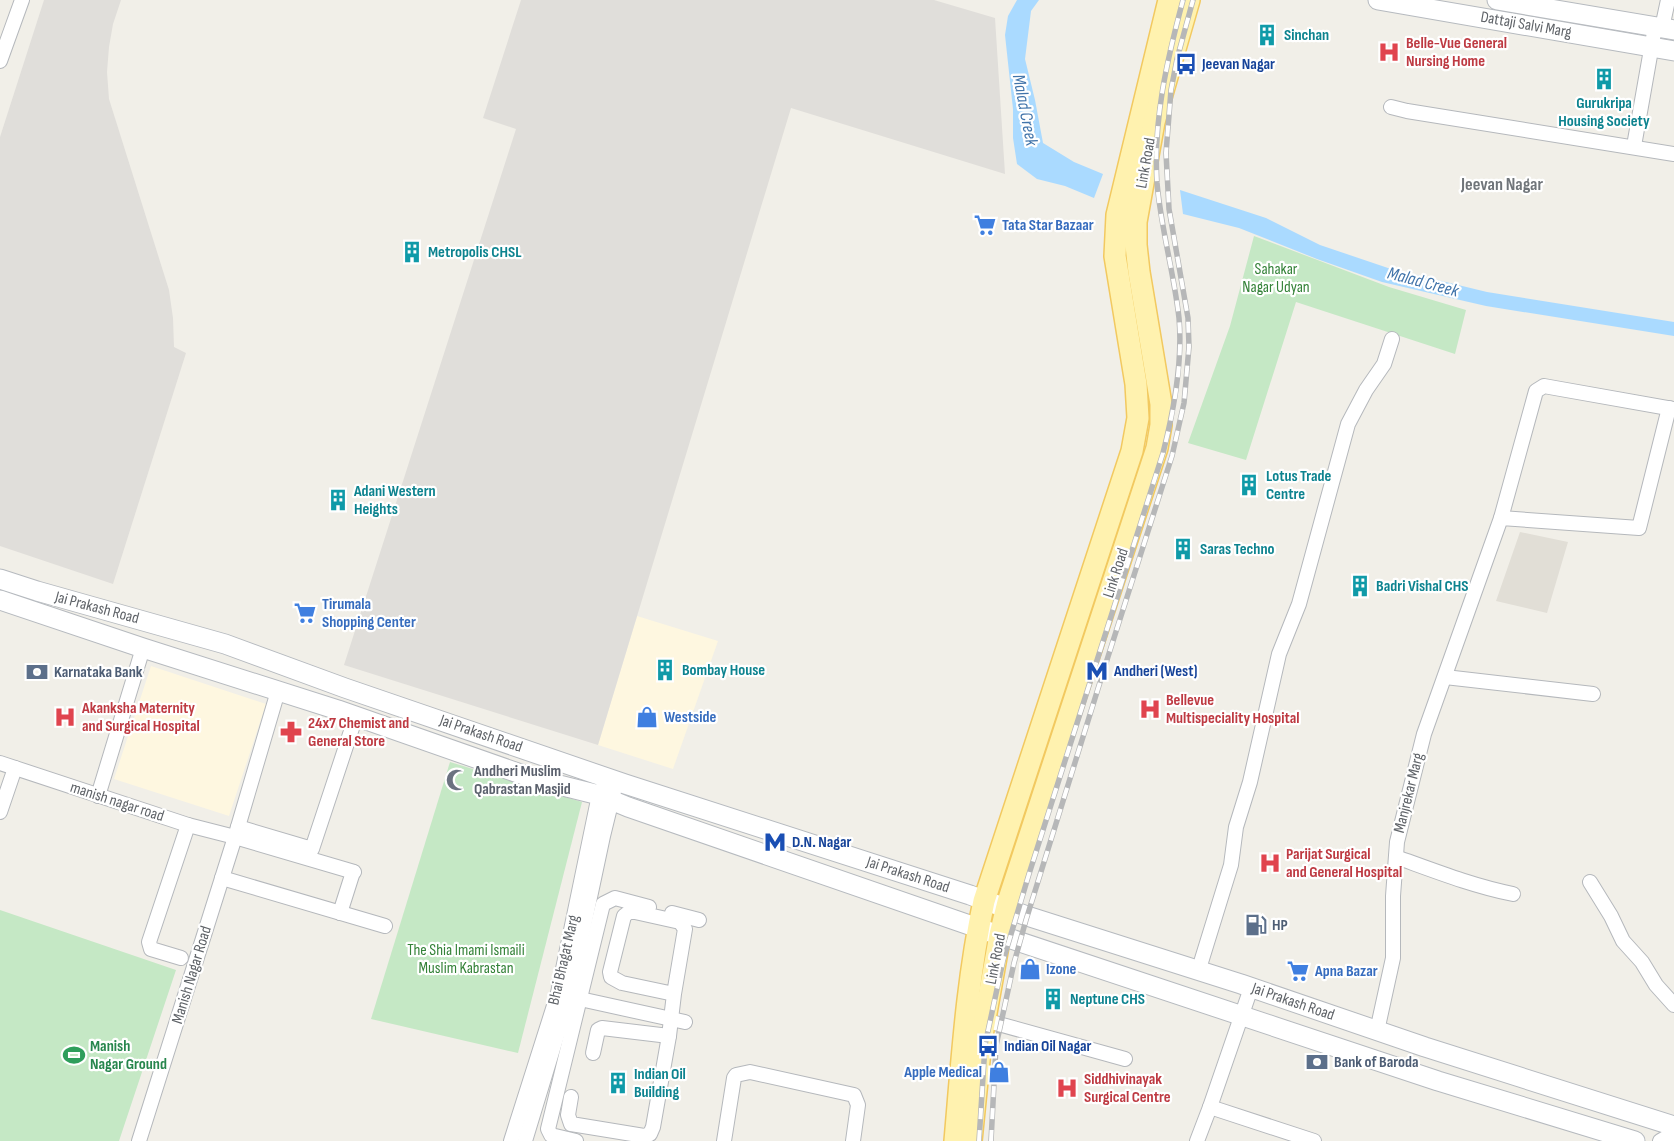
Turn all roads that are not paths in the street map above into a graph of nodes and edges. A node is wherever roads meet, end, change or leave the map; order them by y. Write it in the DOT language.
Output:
graph roads {
  1 [pos="22,0"];
  2 [pos="1169,0"];
  3 [pos="1189,0"];
  4 [pos="1378,0"];
  5 [pos="1497,0"];
  6 [pos="1668,0"];
  7 [pos="1664,28"];
  8 [pos="1652,47"];
  9 [pos="1674,51"];
  10 [pos="0,61"];
  11 [pos="1391,107"];
  12 [pos="1634,146"];
  13 [pos="1674,154"];
  14 [pos="1392,339"];
  15 [pos="1671,408"];
  16 [pos="1501,518"];
  17 [pos="0,579"];
  18 [pos="0,600"];
  19 [pos="143,648"];
  20 [pos="1445,677"];
  21 [pos="278,691"];
  22 [pos="1593,694"];
  23 [pos="356,716"];
  24 [pos="0,763"];
  25 [pos="8,775"];
  26 [pos="612,779"];
  27 [pos="98,796"];
  28 [pos="605,798"];
  29 [pos="0,812"];
  30 [pos="188,825"];
  31 [pos="237,832"];
  32 [pos="247,846"];
  33 [pos="288,856"];
  34 [pos="1396,857"];
  35 [pos="222,878"];
  36 [pos="1590,882"];
  37 [pos="1514,894"];
  38 [pos="984,901"];
  39 [pos="1007,908"];
  40 [pos="340,913"];
  41 [pos="700,920"];
  42 [pos="385,926"];
  43 [pos="978,928"];
  44 [pos="1000,935"];
  45 [pos="181,958"];
  46 [pos="1198,972"];
  47 [pos="1251,988"];
  48 [pos="674,994"];
  49 [pos="569,996"];
  50 [pos="1674,1006"];
  51 [pos="1241,1016"];
  52 [pos="976,1018"];
  53 [pos="678,1021"];
  54 [pos="1377,1031"];
  55 [pos="669,1036"];
  56 [pos="593,1053"];
  57 [pos="1125,1059"];
  58 [pos="571,1097"];
  59 [pos="1210,1107"];
  60 [pos="1674,1126"];
  61 [pos="1674,1133"];
  62 [pos="139,1141"];
  63 [pos="515,1141"];
  64 [pos="576,1141"];
  65 [pos="724,1141"];
  66 [pos="853,1141"];
  67 [pos="955,1141"];
  68 [pos="971,1141"];
  69 [pos="1197,1141"];
  70 [pos="1314,1141"];
  71 [pos="1634,1141"];
  72 [pos="1660,1141"];
  1 -- 10 [label="street"];
  2 -- 38 [label="main road, Link Road"];
  3 -- 39 [label="main road, Link Road"];
  4 -- 8 [label="main road, Dattaji Salvi Marg"];
  5 -- 7 [label="main road, Dattaji Salvi Marg"];
  6 -- 7 [label="street"];
  7 -- 8 [label="street"];
  8 -- 9 [label="main road, Dattaji Salvi Marg"];
  8 -- 12 [label="street"];
  11 -- 12 [label="street"];
  12 -- 13 [label="street"];
  14 -- 46 [label="street"];
  15 -- 16 [label="street"];
  15 -- 16 [label="street, Manjrekar Marg"];
  16 -- 20 [label="street, Manjrekar Marg"];
  17 -- 26 [label="main road, Jai Prakash Road"];
  18 -- 19 [label="main road, Jai Prakash Road"];
  19 -- 21 [label="main road, Jai Prakash Road"];
  19 -- 27 [label="street, Manish Nagar Road"];
  20 -- 22 [label="street"];
  20 -- 34 [label="street, Manjrekar Marg"];
  21 -- 23 [label="main road, Jai Prakash Road"];
  21 -- 31 [label="street, Manish Nagar Road"];
  23 -- 28 [label="main road, Jai Prakash Road"];
  23 -- 31 [label="street"];
  24 -- 25 [label="street, manish nagar road"];
  25 -- 27 [label="street, manish nagar road"];
  25 -- 29 [label="street"];
  26 -- 28 [label="street"];
  26 -- 38 [label="main road, Jai Prakash Road"];
  27 -- 30 [label="street, manish nagar road"];
  28 -- 43 [label="main road, Jai Prakash Road"];
  28 -- 49 [label="street"];
  30 -- 31 [label="street, manish nagar road"];
  30 -- 45 [label="street"];
  31 -- 33 [label="street"];
  31 -- 35 [label="street, Manish Nagar Road"];
  32 -- 33 [label="street"];
  33 -- 40 [label="street"];
  34 -- 37 [label="street"];
  34 -- 54 [label="street, Manjrekar Marg"];
  35 -- 40 [label="street"];
  35 -- 62 [label="street, Manish Nagar Road"];
  36 -- 50 [label="street"];
  38 -- 39 [label="main road, Jai Prakash Road"];
  38 -- 43 [label="main road, Link Road"];
  39 -- 44 [label="main road, Link Road"];
  39 -- 46 [label="main road, Jai Prakash Road"];
  40 -- 42 [label="street"];
  41 -- 49 [label="street"];
  43 -- 44 [label="main road, Jai Prakash Road"];
  43 -- 52 [label="main road, Link Road"];
  44 -- 51 [label="main road, Jai Prakash Road"];
  44 -- 52 [label="main road, Link Road"];
  46 -- 47 [label="main road, Jai Prakash Road"];
  47 -- 51 [label="street"];
  47 -- 54 [label="main road, Jai Prakash Road"];
  48 -- 48 [label="street"];
  48 -- 53 [label="street"];
  49 -- 53 [label="street"];
  49 -- 63 [label="street, Bhai Bhagat Marg"];
  49 -- 64 [label="street"];
  51 -- 59 [label="street"];
  51 -- 71 [label="main road, Jai Prakash Road"];
  52 -- 57 [label="street"];
  52 -- 67 [label="main road, Link Road"];
  52 -- 68 [label="main road, Link Road"];
  53 -- 55 [label="street"];
  54 -- 60 [label="main road, Jai Prakash Road"];
  55 -- 56 [label="street"];
  55 -- 58 [label="street"];
  59 -- 69 [label="street"];
  59 -- 70 [label="street"];
  61 -- 72 [label="street"];
  65 -- 66 [label="street"];
}
